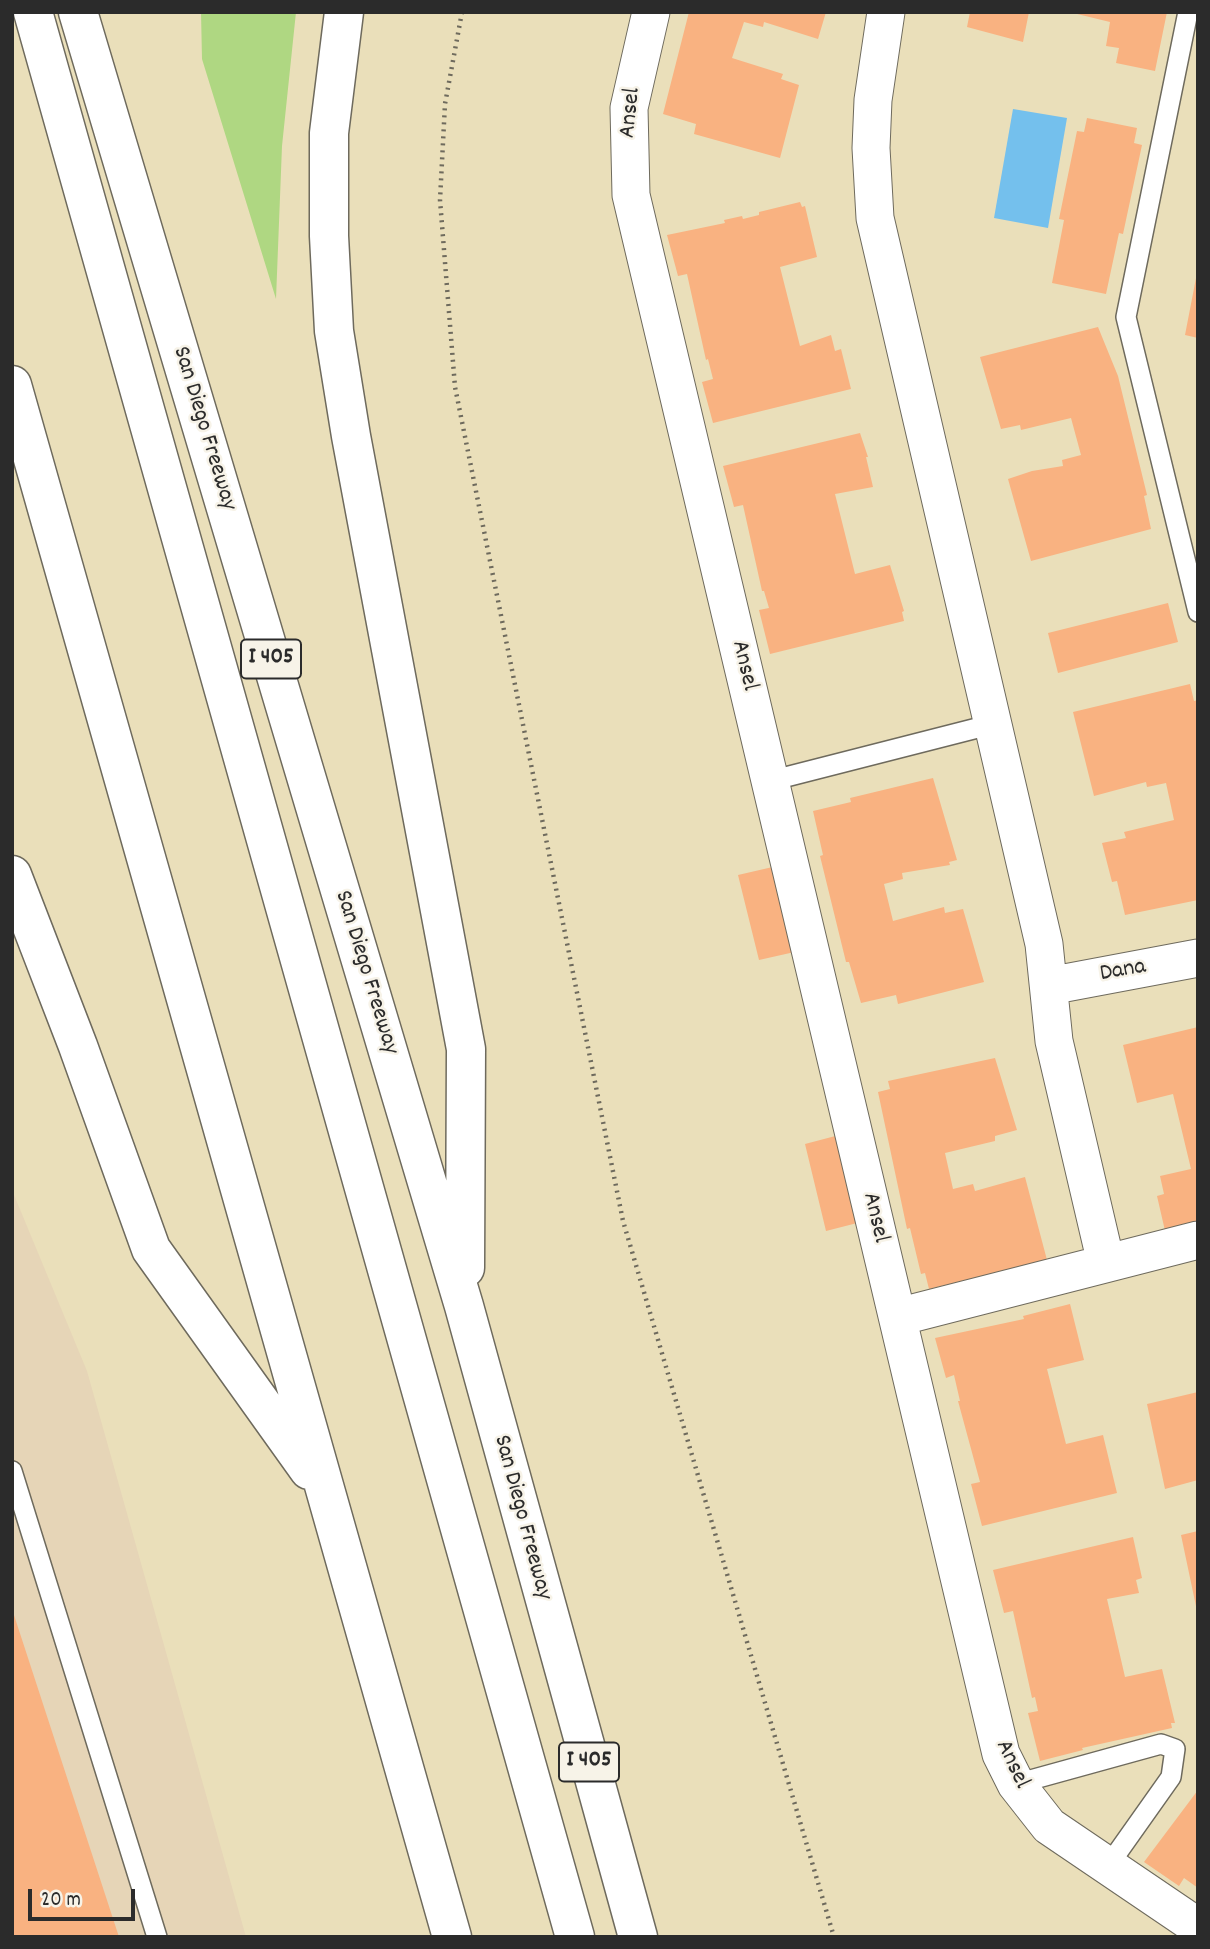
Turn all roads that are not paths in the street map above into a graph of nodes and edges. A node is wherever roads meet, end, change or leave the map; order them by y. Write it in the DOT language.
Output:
graph roads {
  1 [pos="33,12"];
  2 [pos="78,12"];
  3 [pos="344,12"];
  4 [pos="651,12"];
  5 [pos="886,12"];
  6 [pos="1188,12"];
  7 [pos="12,385"];
  8 [pos="1198,612"];
  9 [pos="993,724"];
  10 [pos="770,781"];
  11 [pos="12,875"];
  12 [pos="1198,958"];
  13 [pos="1049,986"];
  14 [pos="1198,1240"];
  15 [pos="1106,1262"];
  16 [pos="464,1306"];
  17 [pos="898,1317"];
  18 [pos="12,1471"];
  19 [pos="324,1492"];
  20 [pos="1016,1784"];
  21 [pos="1108,1866"];
  22 [pos="1198,1927"];
  23 [pos="158,1937"];
  24 [pos="452,1937"];
  25 [pos="575,1937"];
  26 [pos="638,1937"];
  1 -- 25 [label="highway"];
  2 -- 16 [label="highway, San Diego Freeway / I 405"];
  3 -- 16 [label="highway"];
  4 -- 10 [label="street, Ansel"];
  5 -- 9 [label="street"];
  6 -- 8 [label="lane"];
  7 -- 19 [label="highway"];
  9 -- 10 [label="lane"];
  9 -- 13 [label="street"];
  10 -- 17 [label="street, Ansel"];
  11 -- 19 [label="highway"];
  12 -- 13 [label="street, Dana"];
  13 -- 15 [label="street"];
  14 -- 15 [label="street"];
  15 -- 17 [label="street"];
  16 -- 26 [label="highway, San Diego Freeway / I 405"];
  17 -- 20 [label="street, Ansel"];
  18 -- 23 [label="lane"];
  19 -- 24 [label="highway"];
  20 -- 21 [label="street, Ansel"];
  20 -- 21 [label="lane"];
  21 -- 22 [label="street, Ansel"];
}
